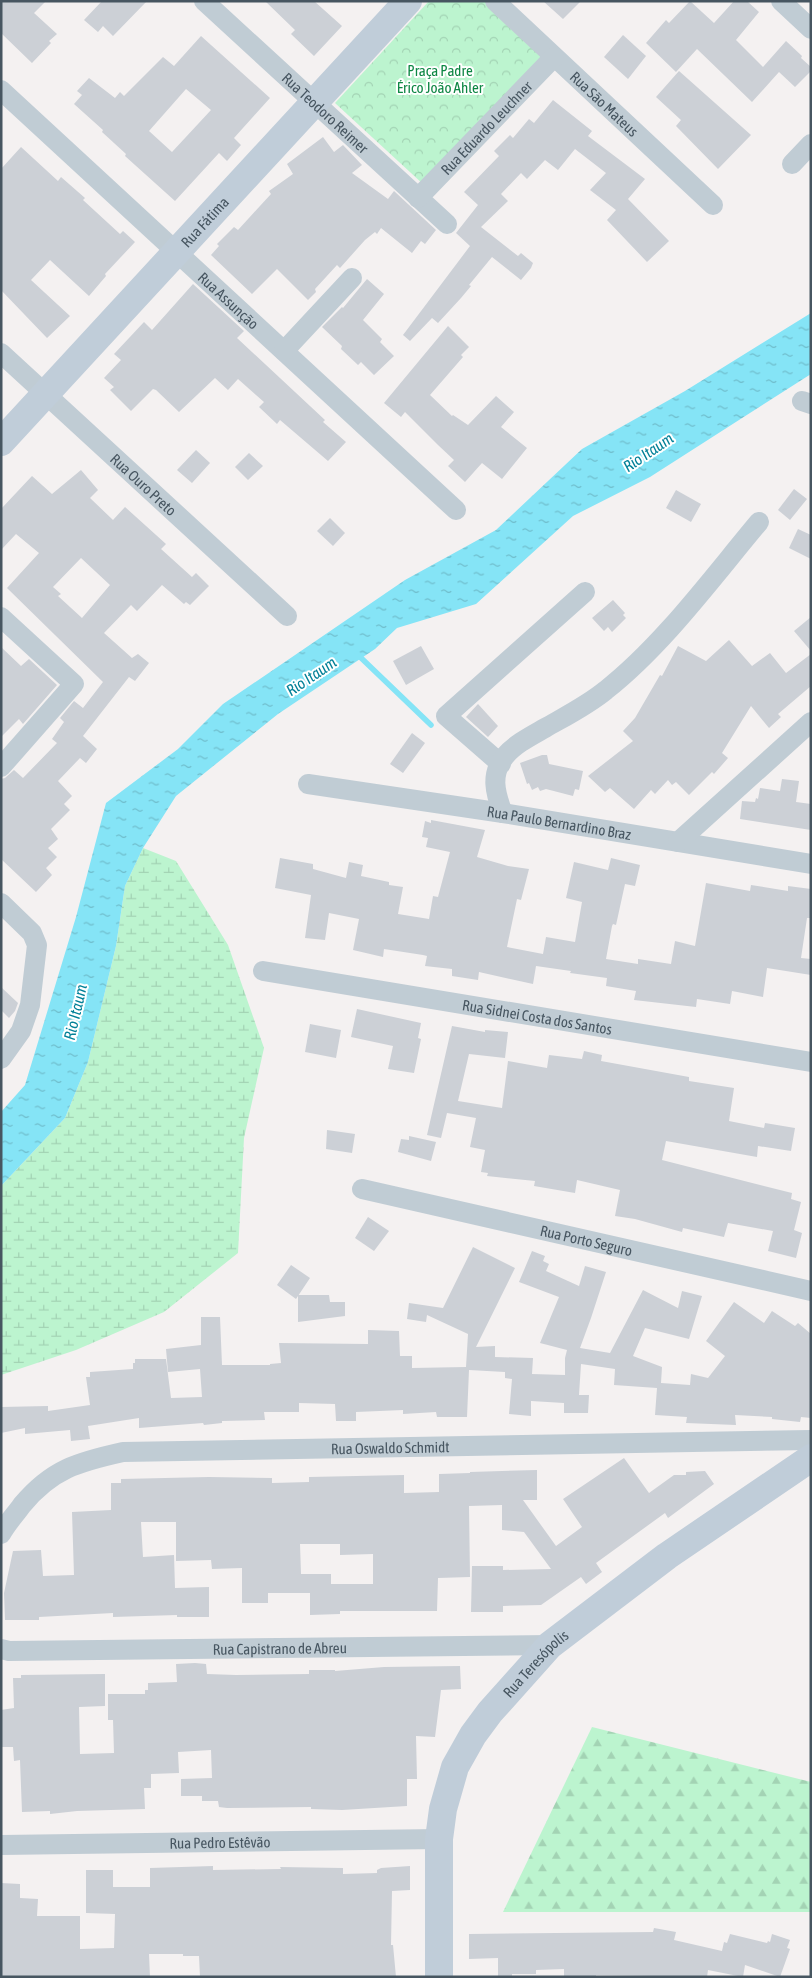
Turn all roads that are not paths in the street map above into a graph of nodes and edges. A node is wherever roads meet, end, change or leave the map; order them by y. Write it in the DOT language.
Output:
graph roads {
  1 [pos="204,1"];
  2 [pos="408,1"];
  3 [pos="495,1"];
  4 [pos="781,1"];
  5 [pos="811,29"];
  6 [pos="554,57"];
  7 [pos="1,90"];
  8 [pos="313,102"];
  9 [pos="811,144"];
  10 [pos="792,164"];
  11 [pos="418,198"];
  12 [pos="713,206"];
  13 [pos="447,224"];
  14 [pos="177,252"];
  15 [pos="352,278"];
  16 [pos="284,351"];
  17 [pos="1,353"];
  18 [pos="46,393"];
  19 [pos="1,442"];
  20 [pos="456,510"];
  21 [pos="760,522"];
  22 [pos="584,592"];
  23 [pos="287,616"];
  24 [pos="1,617"];
  25 [pos="811,722"];
  26 [pos="501,764"];
  27 [pos="1,767"];
  28 [pos="308,784"];
  29 [pos="503,813"];
  30 [pos="678,842"];
  31 [pos="811,864"];
  32 [pos="1,903"];
  33 [pos="263,971"];
  34 [pos="1,1059"];
  35 [pos="811,1062"];
  36 [pos="362,1189"];
  37 [pos="811,1291"];
  38 [pos="811,1440"];
  39 [pos="811,1458"];
  40 [pos="1,1534"];
  41 [pos="550,1645"];
  42 [pos="5,1650"];
  43 [pos="439,1839"];
  44 [pos="1,1845"];
  45 [pos="440,1977"];
  1 -- 8 [label="street, Rua Teodoro Reimer"];
  2 -- 8 [label="street, Rua Fátima"];
  3 -- 6 [label="street, Rua São Mateus"];
  4 -- 5 [label="street"];
  6 -- 11 [label="street, Rua Eduardo Leuchner"];
  6 -- 12 [label="street, Rua São Mateus"];
  7 -- 14 [label="street, Rua Assunção"];
  8 -- 11 [label="street, Rua Teodoro Reimer"];
  8 -- 14 [label="street, Rua Fátima"];
  9 -- 10 [label="street"];
  11 -- 13 [label="street, Rua Teodoro Reimer"];
  14 -- 16 [label="street, Rua Assunção"];
  14 -- 18 [label="street, Rua Fátima"];
  15 -- 16 [label="street"];
  16 -- 20 [label="street, Rua Assunção"];
  17 -- 18 [label="street, Rua Ouro Preto"];
  18 -- 19 [label="street, Rua Fátima"];
  18 -- 23 [label="street, Rua Ouro Preto"];
  21 -- 26 [label="street"];
  22 -- 26 [label="street"];
  24 -- 27 [label="street"];
  25 -- 30 [label="street"];
  26 -- 29 [label="street"];
  28 -- 29 [label="street, Rua Paulo Bernardino Braz"];
  29 -- 30 [label="street, Rua Paulo Bernardino Braz"];
  30 -- 31 [label="street, Rua Paulo Bernardino Braz"];
  32 -- 34 [label="street"];
  33 -- 35 [label="street, Rua Sidnei Costa dos Santos"];
  36 -- 37 [label="street, Rua Porto Seguro"];
  38 -- 40 [label="street, Rua Oswaldo Schmidt"];
  39 -- 41 [label="street, Rua Teresópolis"];
  41 -- 42 [label="street, Rua Capistrano de Abreu"];
  41 -- 43 [label="street, Rua Teresópolis"];
  43 -- 44 [label="street, Rua Pedro Estêvão"];
  43 -- 45 [label="street, Rua Teresópolis"];
}
